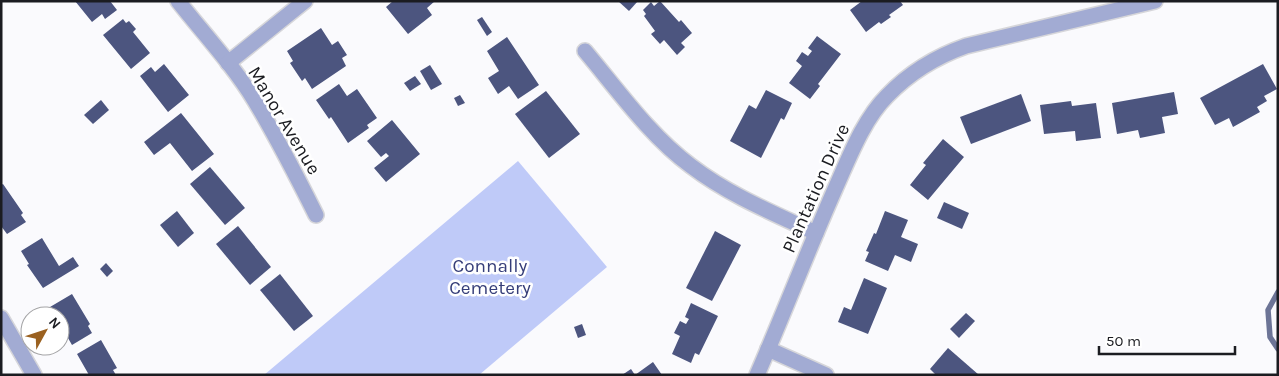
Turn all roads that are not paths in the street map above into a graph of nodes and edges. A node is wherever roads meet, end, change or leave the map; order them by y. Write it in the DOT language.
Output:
graph roads {
  1 [pos="178,1"];
  2 [pos="305,1"];
  3 [pos="1155,1"];
  4 [pos="584,51"];
  5 [pos="228,64"];
  6 [pos="316,215"];
  7 [pos="816,233"];
  8 [pos="1,318"];
  9 [pos="768,349"];
  10 [pos="34,375"];
  11 [pos="757,375"];
  12 [pos="826,375"];
  1 -- 5 [label="street, Manor Avenue"];
  2 -- 5 [label="street"];
  3 -- 7 [label="street, Plantation Drive"];
  4 -- 7 [label="street"];
  5 -- 6 [label="street, Manor Avenue"];
  7 -- 9 [label="street, Plantation Drive"];
  8 -- 10 [label="street"];
  9 -- 11 [label="street, Plantation Drive"];
  9 -- 12 [label="street"];
}
